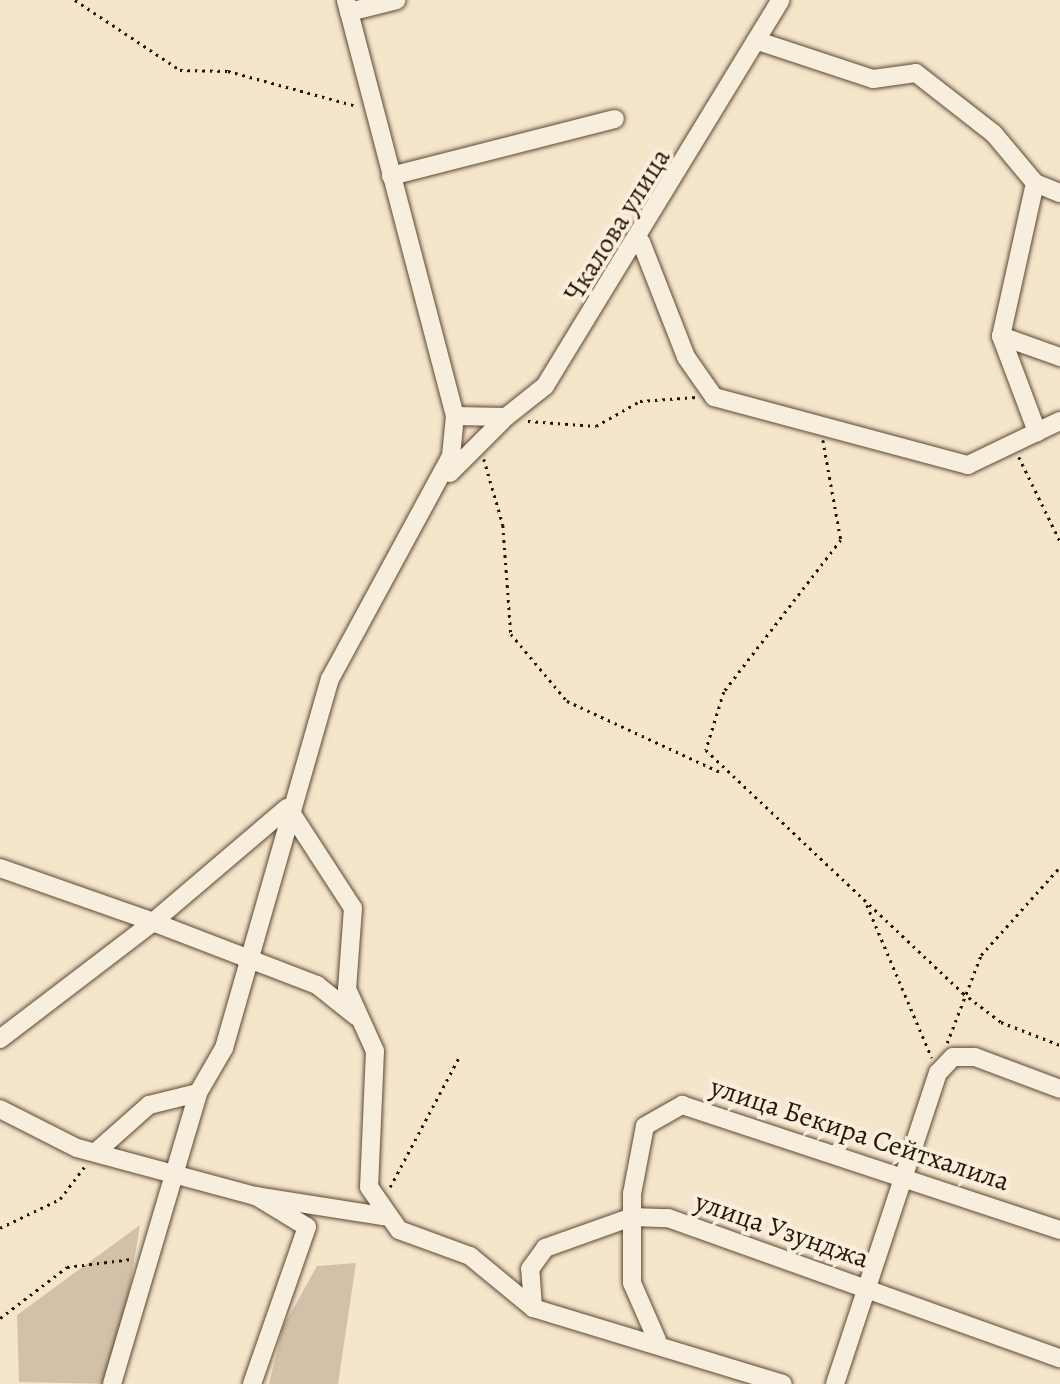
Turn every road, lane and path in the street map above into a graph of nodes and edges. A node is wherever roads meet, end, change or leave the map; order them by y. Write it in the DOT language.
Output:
graph roads {
  1 [pos="75,0"];
  2 [pos="397,0"];
  3 [pos="781,0"];
  4 [pos="348,6"];
  5 [pos="758,41"];
  6 [pos="374,108"];
  7 [pos="615,119"];
  8 [pos="391,176"];
  9 [pos="1035,183"];
  10 [pos="1060,193"];
  11 [pos="641,242"];
  12 [pos="1001,336"];
  13 [pos="1060,357"];
  14 [pos="714,396"];
  15 [pos="455,416"];
  16 [pos="506,417"];
  17 [pos="812,421"];
  18 [pos="1060,421"];
  19 [pos="1038,432"];
  20 [pos="1015,448"];
  21 [pos="478,449"];
  22 [pos="441,482"];
  23 [pos="1060,542"];
  24 [pos="726,774"];
  25 [pos="288,808"];
  26 [pos="1060,867"];
  27 [pos="0,868"];
  28 [pos="864,899"];
  29 [pos="154,922"];
  30 [pos="250,954"];
  31 [pos="963,992"];
  32 [pos="361,1019"];
  33 [pos="0,1039"];
  34 [pos="1060,1046"];
  35 [pos="459,1057"];
  36 [pos="938,1073"];
  37 [pos="1060,1089"];
  38 [pos="198,1093"];
  39 [pos="0,1109"];
  40 [pos="96,1152"];
  41 [pos="176,1170"];
  42 [pos="902,1179"];
  43 [pos="255,1196"];
  44 [pos="389,1217"];
  45 [pos="632,1217"];
  46 [pos="0,1228"];
  47 [pos="1060,1230"];
  48 [pos="151,1249"];
  49 [pos="864,1288"];
  50 [pos="532,1308"];
  51 [pos="0,1318"];
  52 [pos="657,1340"];
  53 [pos="1060,1358"];
  54 [pos="112,1384"];
  55 [pos="252,1384"];
  56 [pos="783,1384"];
  57 [pos="834,1384"];
  1 -- 6 [label="path"];
  2 -- 4 [label="street"];
  3 -- 5 [label="street, Чкалова улица"];
  4 -- 6 [label="street"];
  5 -- 9 [label="street"];
  5 -- 11 [label="street, Чкалова улица"];
  6 -- 8 [label="street"];
  7 -- 8 [label="street"];
  8 -- 15 [label="street"];
  9 -- 10 [label="street"];
  9 -- 12 [label="street"];
  11 -- 14 [label="street"];
  11 -- 16 [label="street, Чкалова улица"];
  12 -- 13 [label="street"];
  12 -- 19 [label="street"];
  14 -- 16 [label="path"];
  14 -- 17 [label="street"];
  15 -- 16 [label="street"];
  15 -- 22 [label="street"];
  16 -- 22 [label="street, Чкалова улица"];
  17 -- 20 [label="street"];
  17 -- 24 [label="path"];
  18 -- 19 [label="street"];
  19 -- 20 [label="street"];
  20 -- 23 [label="path"];
  21 -- 24 [label="path"];
  22 -- 25 [label="street, Чкалова улица"];
  24 -- 28 [label="path"];
  25 -- 29 [label="street"];
  25 -- 30 [label="street, Чкалова улица"];
  25 -- 32 [label="street"];
  26 -- 31 [label="path"];
  27 -- 29 [label="street"];
  28 -- 31 [label="path"];
  28 -- 36 [label="path"];
  29 -- 30 [label="street"];
  29 -- 33 [label="street"];
  30 -- 32 [label="street"];
  30 -- 38 [label="street, Чкалова улица"];
  31 -- 34 [label="path"];
  31 -- 36 [label="path"];
  32 -- 44 [label="street"];
  35 -- 44 [label="path"];
  36 -- 37 [label="street"];
  36 -- 42 [label="street"];
  38 -- 40 [label="street"];
  38 -- 41 [label="street, Чкалова улица"];
  39 -- 40 [label="street"];
  40 -- 41 [label="street"];
  40 -- 46 [label="path"];
  41 -- 43 [label="street"];
  41 -- 48 [label="street, Чкалова улица"];
  42 -- 45 [label="street, улица Бекира Сейтхалила"];
  42 -- 47 [label="street, улица Бекира Сейтхалила"];
  42 -- 49 [label="street"];
  43 -- 44 [label="street"];
  43 -- 55 [label="street"];
  44 -- 50 [label="street"];
  45 -- 49 [label="street, улица Узунджа"];
  45 -- 50 [label="street"];
  45 -- 52 [label="street"];
  48 -- 51 [label="path"];
  48 -- 54 [label="street, Чкалова улица"];
  49 -- 53 [label="street, улица Узунджа"];
  49 -- 57 [label="street"];
  50 -- 52 [label="street"];
  52 -- 56 [label="street"];
}
